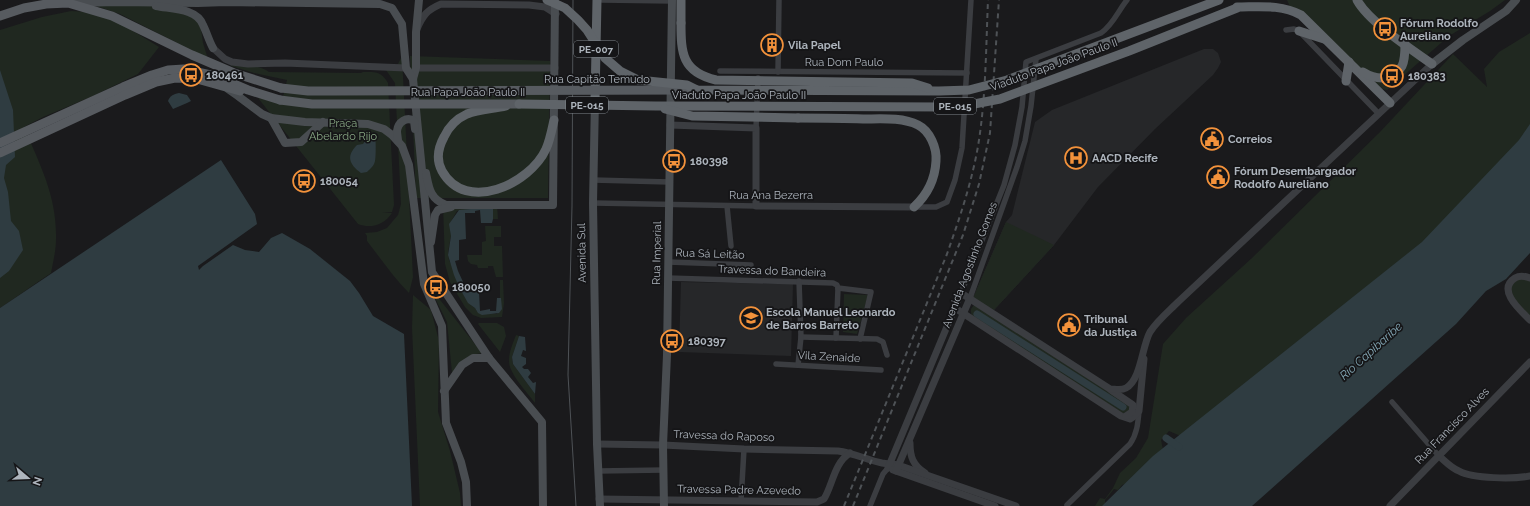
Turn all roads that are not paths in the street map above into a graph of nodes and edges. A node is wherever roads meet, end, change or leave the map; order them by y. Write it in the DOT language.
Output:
graph roads {
  1 [pos="419,0"];
  2 [pos="547,0"];
  3 [pos="555,0"];
  4 [pos="598,0"];
  5 [pos="602,0"];
  6 [pos="675,0"];
  7 [pos="779,0"];
  8 [pos="971,0"];
  9 [pos="1127,0"];
  10 [pos="1219,0"];
  11 [pos="1258,0"];
  12 [pos="1357,0"];
  13 [pos="1516,0"];
  14 [pos="182,1"];
  15 [pos="136,2"];
  16 [pos="68,3"];
  17 [pos="1237,8"];
  18 [pos="556,14"];
  19 [pos="0,16"];
  20 [pos="1286,30"];
  21 [pos="1299,31"];
  22 [pos="416,32"];
  23 [pos="1326,40"];
  24 [pos="1405,44"];
  25 [pos="213,48"];
  26 [pos="1036,59"];
  27 [pos="1351,64"];
  28 [pos="1432,64"];
  29 [pos="406,68"];
  30 [pos="416,68"];
  31 [pos="555,68"];
  32 [pos="720,71"];
  33 [pos="758,72"];
  34 [pos="778,72"];
  35 [pos="967,73"];
  36 [pos="413,79"];
  37 [pos="1346,81"];
  38 [pos="225,88"];
  39 [pos="697,90"];
  40 [pos="939,91"];
  41 [pos="263,96"];
  42 [pos="595,98"];
  43 [pos="1390,103"];
  44 [pos="519,104"];
  45 [pos="656,106"];
  46 [pos="1379,114"];
  47 [pos="271,118"];
  48 [pos="554,120"];
  49 [pos="323,122"];
  50 [pos="670,125"];
  51 [pos="44,128"];
  52 [pos="756,128"];
  53 [pos="398,141"];
  54 [pos="0,143"];
  55 [pos="419,143"];
  56 [pos="0,153"];
  57 [pos="593,180"];
  58 [pos="669,182"];
  59 [pos="593,203"];
  60 [pos="669,205"];
  61 [pos="464,206"];
  62 [pos="727,206"];
  63 [pos="756,206"];
  64 [pos="914,207"];
  65 [pos="732,246"];
  66 [pos="429,248"];
  67 [pos="668,262"];
  68 [pos="751,265"];
  69 [pos="668,278"];
  70 [pos="1530,278"];
  71 [pos="799,281"];
  72 [pos="838,288"];
  73 [pos="961,293"];
  74 [pos="970,298"];
  75 [pos="956,308"];
  76 [pos="964,313"];
  77 [pos="1530,320"];
  78 [pos="801,337"];
  79 [pos="836,338"];
  80 [pos="860,339"];
  81 [pos="1145,345"];
  82 [pos="887,355"];
  83 [pos="489,358"];
  84 [pos="1530,362"];
  85 [pos="776,364"];
  86 [pos="798,365"];
  87 [pos="881,370"];
  88 [pos="1110,389"];
  89 [pos="444,391"];
  90 [pos="1392,402"];
  91 [pos="1139,411"];
  92 [pos="1122,417"];
  93 [pos="909,440"];
  94 [pos="597,444"];
  95 [pos="663,445"];
  96 [pos="744,449"];
  97 [pos="850,453"];
  98 [pos="1439,456"];
  99 [pos="887,465"];
  100 [pos="897,468"];
  101 [pos="664,470"];
  102 [pos="598,471"];
  103 [pos="1530,476"];
  104 [pos="938,479"];
  105 [pos="949,487"];
  106 [pos="741,501"];
  107 [pos="600,502"];
  108 [pos="664,503"];
  109 [pos="1067,505"];
  110 [pos="467,506"];
  111 [pos="543,506"];
  112 [pos="870,506"];
  113 [pos="995,506"];
  114 [pos="1016,506"];
  115 [pos="1390,506"];
  1 -- 22 [label="main road"];
  2 -- 39 [label="highway, Viaduto Papa João Paulo II, bridge"];
  3 -- 18 [label="main road"];
  4 -- 42 [label="highway, Avenida Sul / PE-007"];
  5 -- 6 [label="street"];
  6 -- 40 [label="highway, bridge"];
  6 -- 50 [label="main road, Rua Imperial"];
  7 -- 34 [label="street"];
  8 -- 35 [label="street"];
  9 -- 26 [label="street"];
  10 -- 40 [label="highway, Viaduto Papa João Paulo II / PE-015, bridge"];
  11 -- 17 [label="highway, Viaduto Papa João Paulo II / PE-015"];
  12 -- 24 [label="highway"];
  13 -- 28 [label="main road"];
  14 -- 15 [label="main road"];
  14 -- 29 [label="main road"];
  15 -- 16 [label="main road"];
  15 -- 25 [label="main road"];
  16 -- 19 [label="main road, Rua Capitão Temudo"];
  16 -- 39 [label="main road, Rua Capitão Temudo, bridge"];
  17 -- 23 [label="highway"];
  17 -- 45 [label="highway, Viaduto Papa João Paulo II / PE-015, bridge"];
  18 -- 22 [label="street"];
  18 -- 31 [label="main road"];
  20 -- 21 [label="street"];
  21 -- 23 [label="highway"];
  21 -- 37 [label="street"];
  22 -- 30 [label="main road"];
  23 -- 27 [label="highway"];
  24 -- 27 [label="highway"];
  24 -- 28 [label="highway"];
  25 -- 29 [label="street"];
  26 -- 73 [label="street, Avenida Agostinho Gomes"];
  26 -- 74 [label="street, Avenida Agostinho Gomes"];
  27 -- 37 [label="highway"];
  27 -- 43 [label="highway"];
  28 -- 43 [label="street"];
  29 -- 36 [label="main road"];
  30 -- 31 [label="street, Rua Capitão Temudo"];
  30 -- 36 [label="main road"];
  31 -- 48 [label="main road"];
  32 -- 33 [label="street, Rua Dom Paulo"];
  33 -- 34 [label="street, Rua Dom Paulo"];
  33 -- 52 [label="street"];
  34 -- 35 [label="street, Rua Dom Paulo"];
  35 -- 64 [label="street, Rua Ana Bezerra"];
  36 -- 55 [label="main road"];
  37 -- 46 [label="street"];
  38 -- 41 [label="main road"];
  38 -- 47 [label="main road"];
  38 -- 51 [label="main road"];
  39 -- 40 [label="highway, Viaduto Papa João Paulo II / PE-015, bridge"];
  41 -- 44 [label="main road, Rua Papa João Paulo II, bridge"];
  41 -- 51 [label="main road"];
  42 -- 57 [label="main road, Avenida Sul / PE-007"];
  43 -- 46 [label="street"];
  44 -- 45 [label="highway, Rua Papa João Paulo II / PE-015, bridge"];
  44 -- 48 [label="highway, bridge"];
  45 -- 64 [label="highway, bridge"];
  46 -- 81 [label="street"];
  47 -- 49 [label="main road"];
  47 -- 49 [label="main road"];
  48 -- 61 [label="main road"];
  49 -- 53 [label="main road"];
  50 -- 52 [label="street"];
  50 -- 58 [label="main road, Rua Imperial"];
  51 -- 54 [label="main road"];
  51 -- 56 [label="main road"];
  52 -- 63 [label="street"];
  53 -- 55 [label="main road"];
  53 -- 89 [label="main road"];
  55 -- 61 [label="main road"];
  55 -- 66 [label="main road"];
  57 -- 58 [label="street"];
  57 -- 59 [label="main road, Avenida Sul / PE-007"];
  58 -- 60 [label="main road, Rua Imperial"];
  59 -- 60 [label="street, Rua Ana Bezerra"];
  59 -- 94 [label="main road, Avenida Sul / PE-007"];
  60 -- 62 [label="street, Rua Ana Bezerra"];
  60 -- 67 [label="main road, Rua Imperial"];
  61 -- 66 [label="main road"];
  62 -- 63 [label="street, Rua Ana Bezerra"];
  62 -- 65 [label="street"];
  63 -- 64 [label="street, Rua Ana Bezerra"];
  66 -- 83 [label="main road"];
  67 -- 68 [label="street, Rua Sá Leitão"];
  67 -- 69 [label="main road, Rua Imperial"];
  69 -- 71 [label="street, Travessa do Bandeira"];
  69 -- 95 [label="main road, Rua Imperial"];
  70 -- 77 [label="street"];
  71 -- 72 [label="street, Travessa do Bandeira"];
  71 -- 78 [label="street"];
  72 -- 79 [label="street"];
  72 -- 80 [label="street, Travessa do Bandeira"];
  73 -- 74 [label="street"];
  73 -- 75 [label="street, Avenida Agostinho Gomes"];
  74 -- 76 [label="street, Avenida Agostinho Gomes"];
  74 -- 88 [label="street"];
  75 -- 76 [label="street"];
  75 -- 99 [label="street, Avenida Agostinho Gomes"];
  76 -- 92 [label="street"];
  76 -- 93 [label="street, Avenida Agostinho Gomes"];
  78 -- 79 [label="street"];
  78 -- 86 [label="street"];
  79 -- 80 [label="street"];
  80 -- 82 [label="street"];
  81 -- 88 [label="street"];
  81 -- 91 [label="street"];
  83 -- 89 [label="main road"];
  83 -- 111 [label="main road"];
  84 -- 98 [label="street, Rua Francisco Alves"];
  85 -- 86 [label="street, Vila Zenaide"];
  86 -- 87 [label="street, Vila Zenaide"];
  88 -- 92 [label="street"];
  89 -- 110 [label="main road"];
  90 -- 98 [label="street"];
  91 -- 92 [label="street"];
  91 -- 109 [label="street"];
  93 -- 100 [label="street, Avenida Agostinho Gomes"];
  93 -- 104 [label="street"];
  94 -- 95 [label="street, Travessa do Raposo"];
  94 -- 102 [label="main road, Avenida Sul / PE-007"];
  95 -- 96 [label="street, Travessa do Raposo"];
  95 -- 101 [label="main road, Rua Imperial"];
  96 -- 97 [label="street, Travessa do Raposo"];
  96 -- 106 [label="street"];
  97 -- 99 [label="street, Travessa do Raposo"];
  97 -- 106 [label="street, Travessa Padre Azevedo"];
  98 -- 103 [label="street"];
  98 -- 115 [label="street, Rua Francisco Alves"];
  99 -- 100 [label="street, Travessa do Raposo"];
  99 -- 112 [label="street"];
  100 -- 104 [label="street"];
  100 -- 105 [label="street"];
  101 -- 102 [label="street"];
  101 -- 108 [label="main road, Rua Imperial"];
  102 -- 107 [label="main road, Avenida Sul / PE-007"];
  104 -- 105 [label="street"];
  105 -- 113 [label="street"];
  105 -- 114 [label="street"];
  106 -- 108 [label="street, Travessa Padre Azevedo"];
  107 -- 108 [label="street, Travessa Padre Azevedo"];
}
